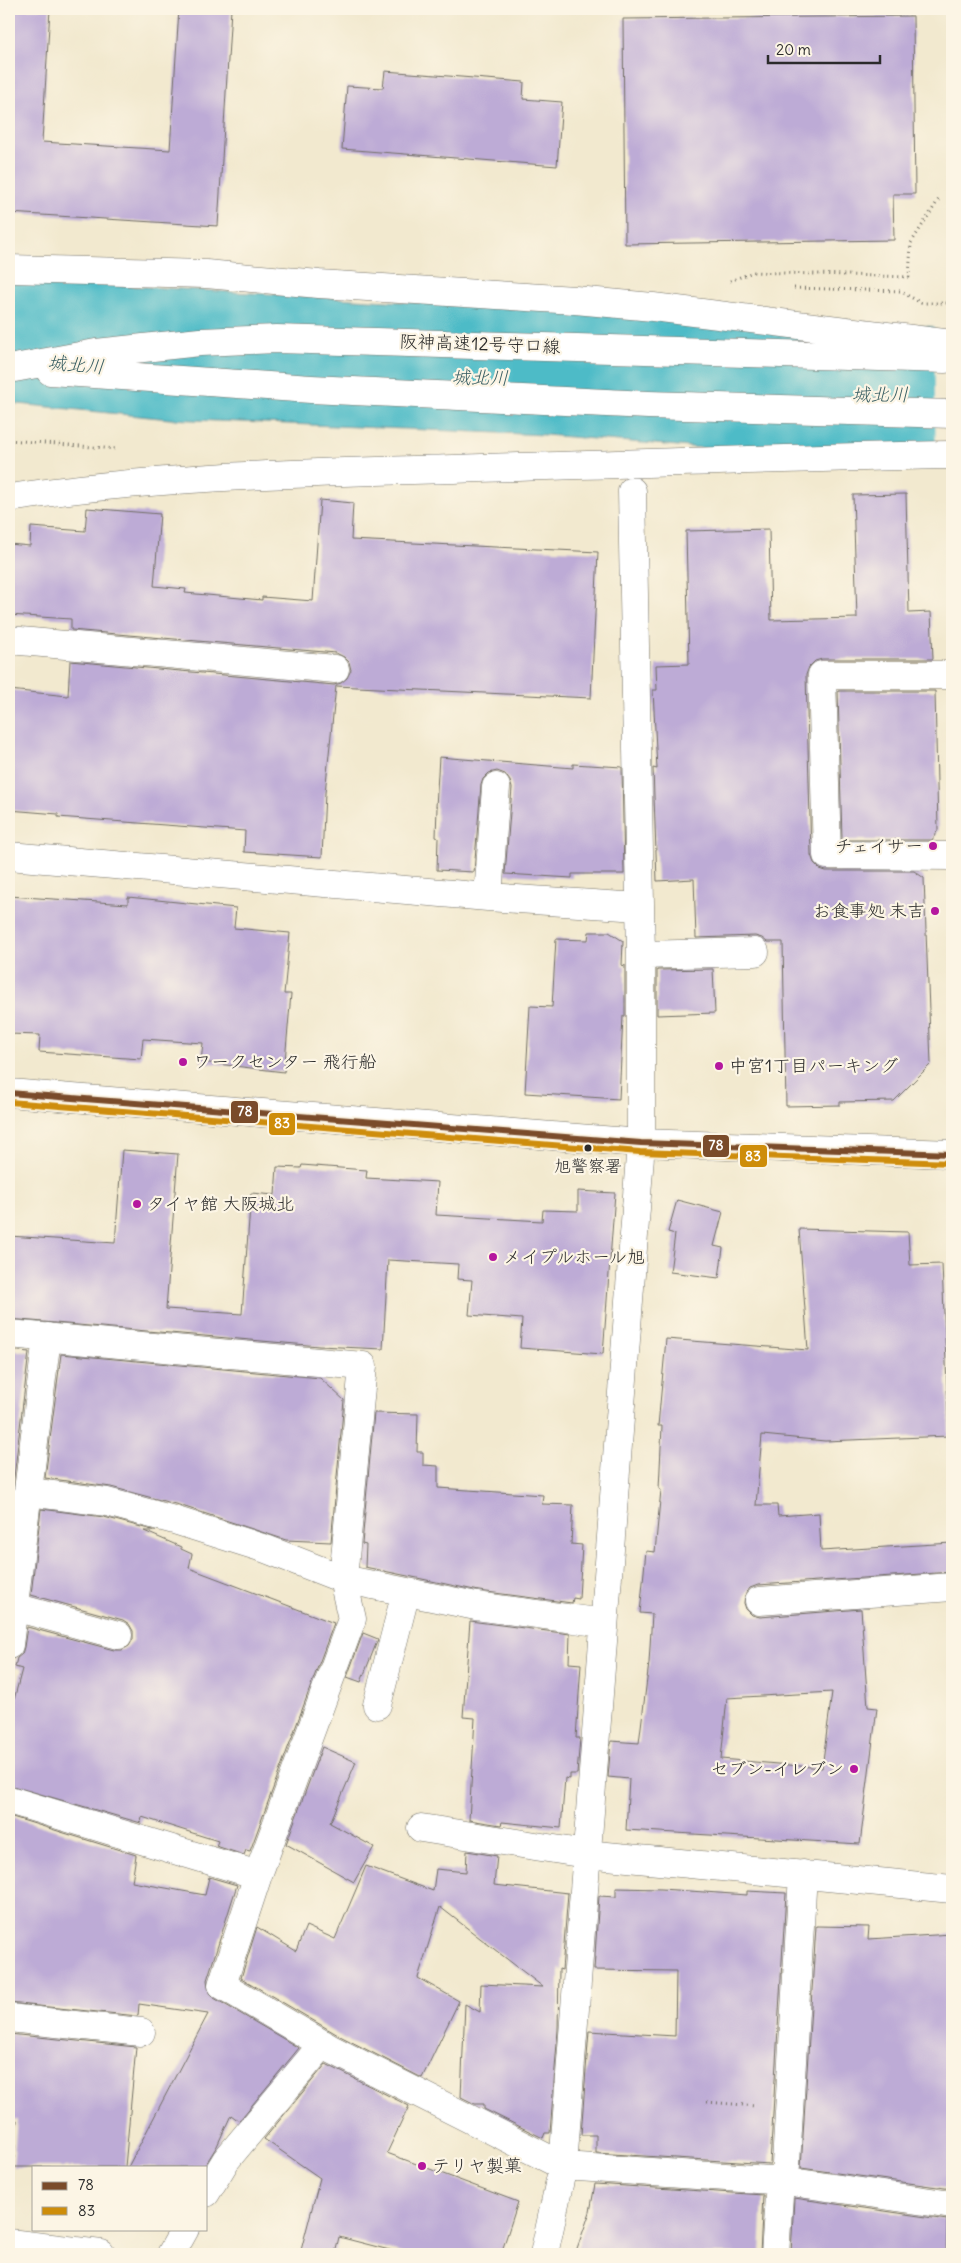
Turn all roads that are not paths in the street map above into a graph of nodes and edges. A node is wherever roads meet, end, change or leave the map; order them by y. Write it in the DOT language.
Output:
graph roads {
  1 [pos="9,269"];
  2 [pos="952,344"];
  3 [pos="952,360"];
  4 [pos="9,369"];
  5 [pos="952,414"];
  6 [pos="952,455"];
  7 [pos="632,491"];
  8 [pos="9,498"];
  9 [pos="9,640"];
  10 [pos="335,669"];
  11 [pos="952,675"];
  12 [pos="496,787"];
  13 [pos="9,856"];
  14 [pos="952,856"];
  15 [pos="488,897"];
  16 [pos="638,908"];
  17 [pos="755,952"];
  18 [pos="641,955"];
  19 [pos="9,1093"];
  20 [pos="640,1143"];
  21 [pos="952,1154"];
  22 [pos="9,1334"];
  23 [pos="47,1337"];
  24 [pos="29,1492"];
  25 [pos="343,1579"];
  26 [pos="952,1587"];
  27 [pos="406,1592"];
  28 [pos="759,1601"];
  29 [pos="14,1607"];
  30 [pos="604,1623"];
  31 [pos="118,1635"];
  32 [pos="9,1645"];
  33 [pos="377,1705"];
  34 [pos="9,1800"];
  35 [pos="421,1828"];
  36 [pos="586,1854"];
  37 [pos="802,1874"];
  38 [pos="258,1875"];
  39 [pos="952,1889"];
  40 [pos="9,2018"];
  41 [pos="141,2032"];
  42 [pos="323,2044"];
  43 [pos="563,2166"];
  44 [pos="782,2181"];
  45 [pos="208,2190"];
  46 [pos="952,2204"];
  47 [pos="184,2230"];
  48 [pos="9,2243"];
  49 [pos="101,2254"];
  50 [pos="170,2254"];
  51 [pos="544,2254"];
  52 [pos="775,2254"];
  1 -- 2 [label="main road"];
  3 -- 4 [label="main road, 阪神高速12号守口線"];
  4 -- 5 [label="main road"];
  6 -- 8 [label="main road, bridge"];
  7 -- 16 [label="main road"];
  9 -- 10 [label="main road"];
  11 -- 14 [label="main road"];
  12 -- 15 [label="main road"];
  13 -- 15 [label="main road"];
  15 -- 16 [label="main road"];
  16 -- 18 [label="main road"];
  17 -- 18 [label="main road"];
  18 -- 20 [label="main road"];
  19 -- 20 [label="main road"];
  20 -- 21 [label="main road"];
  20 -- 30 [label="main road"];
  22 -- 23 [label="main road"];
  23 -- 24 [label="main road"];
  23 -- 25 [label="main road"];
  24 -- 25 [label="main road"];
  24 -- 29 [label="main road"];
  25 -- 27 [label="main road"];
  25 -- 38 [label="main road"];
  26 -- 28 [label="main road"];
  27 -- 30 [label="main road"];
  27 -- 33 [label="main road"];
  29 -- 31 [label="main road"];
  29 -- 32 [label="main road"];
  30 -- 36 [label="main road"];
  34 -- 38 [label="main road"];
  35 -- 36 [label="main road"];
  36 -- 37 [label="main road"];
  36 -- 43 [label="main road"];
  37 -- 39 [label="main road"];
  37 -- 44 [label="main road"];
  38 -- 42 [label="main road"];
  40 -- 41 [label="main road"];
  42 -- 43 [label="main road"];
  42 -- 45 [label="main road"];
  43 -- 44 [label="main road"];
  43 -- 51 [label="main road"];
  44 -- 46 [label="main road"];
  44 -- 52 [label="main road"];
  47 -- 50 [label="main road"];
  48 -- 49 [label="main road"];
}
